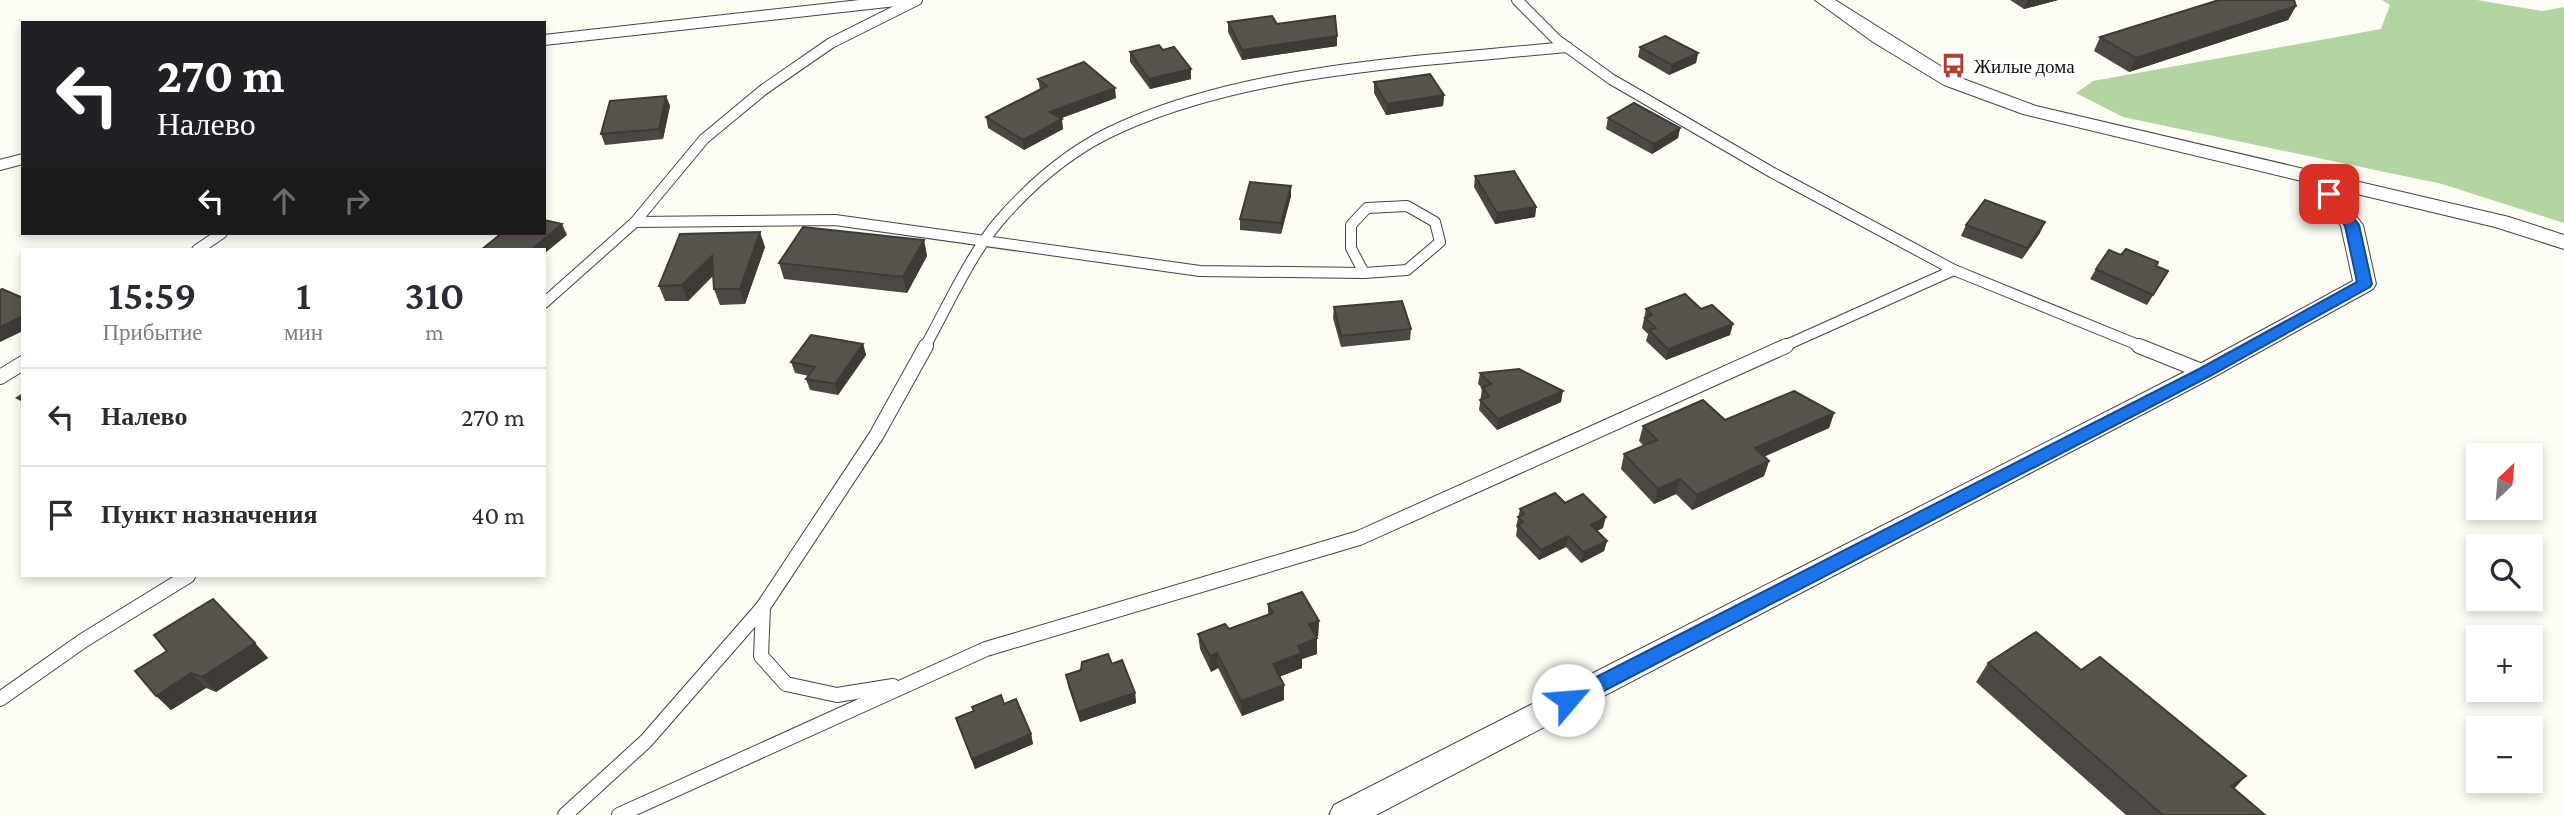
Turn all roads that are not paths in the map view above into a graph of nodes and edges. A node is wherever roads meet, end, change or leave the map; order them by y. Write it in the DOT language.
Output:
graph roads {
  1 [pos="905,0"];
  2 [pos="917,0"];
  3 [pos="1517,0"];
  4 [pos="1824,0"];
  5 [pos="546,40"];
  6 [pos="1567,47"];
  7 [pos="21,160"];
  8 [pos="0,165"];
  9 [pos="2317,178"];
  10 [pos="635,222"];
  11 [pos="219,235"];
  12 [pos="988,239"];
  13 [pos="2564,242"];
  14 [pos="200,248"];
  15 [pos="1954,270"];
  16 [pos="1364,273"];
  17 [pos="546,301"];
  18 [pos="21,364"];
  19 [pos="2204,372"];
  20 [pos="0,377"];
  21 [pos="186,577"];
  22 [pos="763,607"];
  23 [pos="912,682"];
  24 [pos="0,699"];
  25 [pos="565,815"];
  26 [pos="619,815"];
  27 [pos="1347,815"];
  1 -- 5 [label="lane"];
  2 -- 10 [label="lane"];
  3 -- 6 [label="lane"];
  4 -- 9 [label="street"];
  6 -- 12 [label="lane"];
  6 -- 15 [label="lane"];
  7 -- 8 [label="lane"];
  9 -- 13 [label="street"];
  9 -- 19 [label="street"];
  10 -- 12 [label="lane"];
  10 -- 17 [label="lane"];
  11 -- 14 [label="lane"];
  12 -- 16 [label="lane"];
  12 -- 22 [label="lane"];
  15 -- 19 [label="lane"];
  15 -- 23 [label="lane"];
  16 -- 16 [label="lane"];
  18 -- 20 [label="lane"];
  19 -- 27 [label="street"];
  21 -- 24 [label="lane"];
  22 -- 23 [label="lane"];
  22 -- 25 [label="lane"];
  23 -- 26 [label="lane"];
}
